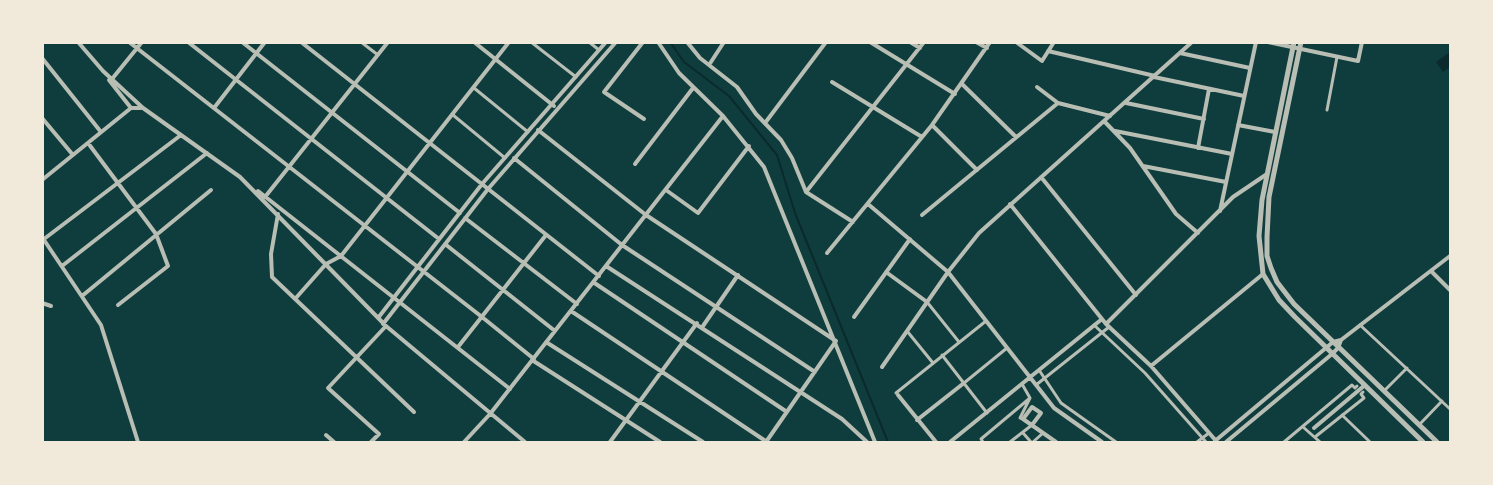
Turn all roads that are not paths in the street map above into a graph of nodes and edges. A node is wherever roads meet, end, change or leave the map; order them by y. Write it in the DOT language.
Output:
graph roads {
  1 [pos="78,42"];
  2 [pos="129,42"];
  3 [pos="142,42"];
  4 [pos="188,42"];
  5 [pos="242,42"];
  6 [pos="265,42"];
  7 [pos="301,42"];
  8 [pos="361,42"];
  9 [pos="388,42"];
  10 [pos="474,42"];
  11 [pos="509,42"];
  12 [pos="532,42"];
  13 [pos="589,42"];
  14 [pos="606,42"];
  15 [pos="616,42"];
  16 [pos="643,42"];
  17 [pos="658,42"];
  18 [pos="687,42"];
  19 [pos="724,42"];
  20 [pos="826,42"];
  21 [pos="870,42"];
  22 [pos="910,42"];
  23 [pos="924,42"];
  24 [pos="976,42"];
  25 [pos="990,42"];
  26 [pos="1016,42"];
  27 [pos="1054,42"];
  28 [pos="1192,42"];
  29 [pos="1256,42"];
  30 [pos="1268,42"];
  31 [pos="1301,42"];
  32 [pos="1362,42"];
  33 [pos="1294,45"];
  34 [pos="920,48"];
  35 [pos="986,48"];
  36 [pos="137,49"];
  37 [pos="1300,49"];
  38 [pos="600,51"];
  39 [pos="1048,52"];
  40 [pos="256,53"];
  41 [pos="1180,53"];
  42 [pos="378,56"];
  43 [pos="1337,56"];
  44 [pos="42,58"];
  45 [pos="496,59"];
  46 [pos="709,65"];
  47 [pos="906,65"];
  48 [pos="1250,68"];
  49 [pos="103,71"];
  50 [pos="576,77"];
  51 [pos="1154,77"];
  52 [pos="112,80"];
  53 [pos="236,80"];
  54 [pos="832,82"];
  55 [pos="962,84"];
  56 [pos="355,85"];
  57 [pos="1037,86"];
  58 [pos="474,88"];
  59 [pos="693,88"];
  60 [pos="1210,89"];
  61 [pos="954,94"];
  62 [pos="1244,96"];
  63 [pos="1058,103"];
  64 [pos="1126,103"];
  65 [pos="552,104"];
  66 [pos="874,107"];
  67 [pos="131,108"];
  68 [pos="143,108"];
  69 [pos="214,108"];
  70 [pos="558,109"];
  71 [pos="1327,110"];
  72 [pos="332,113"];
  73 [pos="453,116"];
  74 [pos="723,116"];
  75 [pos="1110,116"];
  76 [pos="42,118"];
  77 [pos="644,119"];
  78 [pos="1204,119"];
  79 [pos="1104,121"];
  80 [pos="765,124"];
  81 [pos="932,124"];
  82 [pos="1238,124"];
  83 [pos="538,130"];
  84 [pos="1115,131"];
  85 [pos="101,132"];
  86 [pos="528,132"];
  87 [pos="1275,132"];
  88 [pos="181,135"];
  89 [pos="922,137"];
  90 [pos="1016,137"];
  91 [pos="311,140"];
  92 [pos="88,143"];
  93 [pos="430,144"];
  94 [pos="749,146"];
  95 [pos="1198,148"];
  96 [pos="207,153"];
  97 [pos="1232,154"];
  98 [pos="73,155"];
  99 [pos="505,158"];
  100 [pos="514,158"];
  101 [pos="635,164"];
  102 [pos="1143,166"];
  103 [pos="289,168"];
  104 [pos="977,170"];
  105 [pos="408,172"];
  106 [pos="1267,174"];
  107 [pos="1040,177"];
  108 [pos="43,179"];
  109 [pos="117,182"];
  110 [pos="1226,182"];
  111 [pos="482,184"];
  112 [pos="488,189"];
  113 [pos="211,190"];
  114 [pos="666,190"];
  115 [pos="806,192"];
  116 [pos="265,198"];
  117 [pos="387,198"];
  118 [pos="868,204"];
  119 [pos="1010,204"];
  120 [pos="137,208"];
  121 [pos="279,208"];
  122 [pos="1220,211"];
  123 [pos="460,213"];
  124 [pos="278,214"];
  125 [pos="646,214"];
  126 [pos="922,215"];
  127 [pos="465,218"];
  128 [pos="853,222"];
  129 [pos="364,227"];
  130 [pos="1198,233"];
  131 [pos="156,234"];
  132 [pos="546,235"];
  133 [pos="43,238"];
  134 [pos="439,239"];
  135 [pos="910,239"];
  136 [pos="445,244"];
  137 [pos="622,245"];
  138 [pos="827,253"];
  139 [pos="341,256"];
  140 [pos="1450,256"];
  141 [pos="524,263"];
  142 [pos="326,264"];
  143 [pos="62,266"];
  144 [pos="606,266"];
  145 [pos="417,268"];
  146 [pos="1431,271"];
  147 [pos="886,272"];
  148 [pos="948,272"];
  149 [pos="423,273"];
  150 [pos="1263,274"];
  151 [pos="738,275"];
  152 [pos="599,276"];
  153 [pos="593,282"];
  154 [pos="503,290"];
  155 [pos="1450,290"];
  156 [pos="1136,295"];
  157 [pos="82,296"];
  158 [pos="394,297"];
  159 [pos="295,299"];
  160 [pos="400,302"];
  161 [pos="927,302"];
  162 [pos="42,303"];
  163 [pos="577,304"];
  164 [pos="50,306"];
  165 [pos="118,306"];
  166 [pos="716,306"];
  167 [pos="570,311"];
  168 [pos="482,317"];
  169 [pos="854,317"];
  170 [pos="378,318"];
  171 [pos="1102,319"];
  172 [pos="986,321"];
  173 [pos="697,323"];
  174 [pos="384,325"];
  175 [pos="1094,325"];
  176 [pos="1360,325"];
  177 [pos="703,326"];
  178 [pos="1108,326"];
  179 [pos="555,331"];
  180 [pos="907,331"];
  181 [pos="1102,332"];
  182 [pos="1341,340"];
  183 [pos="684,341"];
  184 [pos="836,341"];
  185 [pos="546,342"];
  186 [pos="959,342"];
  187 [pos="1333,342"];
  188 [pos="458,347"];
  189 [pos="1007,348"];
  190 [pos="1326,348"];
  191 [pos="1338,348"];
  192 [pos="1332,354"];
  193 [pos="942,355"];
  194 [pos="357,358"];
  195 [pos="533,359"];
  196 [pos="932,363"];
  197 [pos="1151,366"];
  198 [pos="882,367"];
  199 [pos="1407,368"];
  200 [pos="1039,370"];
  201 [pos="661,372"];
  202 [pos="815,372"];
  203 [pos="1030,378"];
  204 [pos="964,383"];
  205 [pos="1022,384"];
  206 [pos="1036,385"];
  207 [pos="1365,385"];
  208 [pos="1356,386"];
  209 [pos="510,389"];
  210 [pos="801,392"];
  211 [pos="1363,392"];
  212 [pos="1383,392"];
  213 [pos="897,394"];
  214 [pos="1030,398"];
  215 [pos="1442,401"];
  216 [pos="640,402"];
  217 [pos="1450,409"];
  218 [pos="414,412"];
  219 [pos="787,412"];
  220 [pos="987,413"];
  221 [pos="490,414"];
  222 [pos="1342,415"];
  223 [pos="1023,419"];
  224 [pos="918,420"];
  225 [pos="626,421"];
  226 [pos="1032,425"];
  227 [pos="1419,425"];
  228 [pos="1303,426"];
  229 [pos="1314,428"];
  230 [pos="1023,433"];
  231 [pos="1043,433"];
  232 [pos="1209,433"];
  233 [pos="326,436"];
  234 [pos="1315,437"];
  235 [pos="1202,438"];
  236 [pos="981,441"];
  237 [pos="138,442"];
  238 [pos="334,442"];
  239 [pos="371,442"];
  240 [pos="464,442"];
  241 [pos="525,442"];
  242 [pos="610,442"];
  243 [pos="660,442"];
  244 [pos="702,442"];
  245 [pos="767,442"];
  246 [pos="866,442"];
  247 [pos="875,442"];
  248 [pos="936,442"];
  249 [pos="950,442"];
  250 [pos="1010,442"];
  251 [pos="1032,442"];
  252 [pos="1056,442"];
  253 [pos="1102,442"];
  254 [pos="1116,442"];
  255 [pos="1197,442"];
  256 [pos="1206,442"];
  257 [pos="1215,442"];
  258 [pos="1226,442"];
  259 [pos="1284,442"];
  260 [pos="1320,442"];
  261 [pos="1370,442"];
  262 [pos="1423,442"];
  263 [pos="1437,442"];
  1 -- 49 [label="street"];
  2 -- 36 [label="street"];
  3 -- 36 [label="street"];
  4 -- 53 [label="street"];
  5 -- 40 [label="street"];
  6 -- 40 [label="street"];
  7 -- 56 [label="street"];
  8 -- 42 [label="street"];
  9 -- 42 [label="street"];
  10 -- 45 [label="street"];
  11 -- 45 [label="street"];
  12 -- 50 [label="street"];
  13 -- 38 [label="street"];
  14 -- 38 [label="street"];
  15 -- 70 [label="street"];
  16 -- 77 [label="street"];
  17 -- 59 [label="street"];
  18 -- 46 [label="street"];
  19 -- 46 [label="street"];
  20 -- 80 [label="street"];
  21 -- 47 [label="street"];
  22 -- 34 [label="street"];
  23 -- 34 [label="street"];
  24 -- 35 [label="street"];
  25 -- 35 [label="street"];
  26 -- 39 [label="street"];
  27 -- 39 [label="street"];
  28 -- 41 [label="street"];
  29 -- 48 [label="street"];
  30 -- 33 [label="street"];
  31 -- 37 [label="street"];
  32 -- 43 [label="street"];
  33 -- 37 [label="street"];
  33 -- 87 [label="street"];
  34 -- 47 [label="street"];
  35 -- 55 [label="street"];
  36 -- 52 [label="street"];
  36 -- 69 [label="street"];
  37 -- 43 [label="street"];
  37 -- 187 [label="street"];
  38 -- 50 [label="street"];
  39 -- 51 [label="street"];
  40 -- 53 [label="street"];
  40 -- 72 [label="street"];
  41 -- 48 [label="street"];
  41 -- 51 [label="street"];
  42 -- 56 [label="street"];
  43 -- 71 [label="street"];
  44 -- 85 [label="street"];
  45 -- 58 [label="street"];
  45 -- 65 [label="street"];
  46 -- 80 [label="street"];
  47 -- 61 [label="street"];
  47 -- 66 [label="street"];
  48 -- 62 [label="street"];
  49 -- 52 [label="street"];
  49 -- 67 [label="street"];
  50 -- 65 [label="street"];
  51 -- 60 [label="street"];
  51 -- 64 [label="street"];
  52 -- 68 [label="street"];
  53 -- 69 [label="street"];
  53 -- 91 [label="street"];
  54 -- 66 [label="street"];
  55 -- 61 [label="street"];
  55 -- 90 [label="street"];
  56 -- 72 [label="street"];
  56 -- 93 [label="street"];
  57 -- 63 [label="street"];
  58 -- 73 [label="street"];
  58 -- 86 [label="street"];
  59 -- 74 [label="street"];
  59 -- 101 [label="street"];
  60 -- 62 [label="street"];
  60 -- 78 [label="street"];
  61 -- 81 [label="street"];
  62 -- 82 [label="street"];
  63 -- 75 [label="street"];
  63 -- 90 [label="street"];
  64 -- 75 [label="street"];
  64 -- 78 [label="street"];
  65 -- 70 [label="street"];
  65 -- 86 [label="street"];
  66 -- 89 [label="street"];
  66 -- 115 [label="street"];
  67 -- 68 [label="street"];
  67 -- 85 [label="street"];
  68 -- 88 [label="street"];
  69 -- 103 [label="street"];
  70 -- 83 [label="street"];
  72 -- 91 [label="street"];
  72 -- 105 [label="street"];
  73 -- 93 [label="street"];
  73 -- 99 [label="street"];
  74 -- 94 [label="street"];
  74 -- 114 [label="street"];
  75 -- 79 [label="street"];
  76 -- 98 [label="street"];
  78 -- 95 [label="street"];
  79 -- 84 [label="street"];
  79 -- 107 [label="street"];
  80 -- 115 [label="street"];
  81 -- 89 [label="street"];
  81 -- 104 [label="street"];
  82 -- 87 [label="street"];
  82 -- 97 [label="street"];
  83 -- 100 [label="street"];
  83 -- 125 [label="street"];
  84 -- 95 [label="street"];
  84 -- 102 [label="street"];
  85 -- 92 [label="street"];
  86 -- 99 [label="street"];
  87 -- 106 [label="street"];
  88 -- 96 [label="street"];
  88 -- 109 [label="street"];
  89 -- 118 [label="street"];
  90 -- 104 [label="street"];
  91 -- 103 [label="street"];
  91 -- 117 [label="street"];
  92 -- 98 [label="street"];
  92 -- 109 [label="street"];
  93 -- 105 [label="street"];
  93 -- 111 [label="street"];
  94 -- 114 [label="street"];
  94 -- 184 [label="street"];
  95 -- 97 [label="street"];
  96 -- 116 [label="street"];
  96 -- 120 [label="street"];
  97 -- 110 [label="street"];
  98 -- 108 [label="street"];
  99 -- 111 [label="street"];
  100 -- 112 [label="street"];
  100 -- 137 [label="street"];
  102 -- 110 [label="street"];
  102 -- 130 [label="street"];
  103 -- 116 [label="street"];
  103 -- 129 [label="street"];
  104 -- 126 [label="street"];
  105 -- 117 [label="street"];
  105 -- 123 [label="street"];
  106 -- 122 [label="street"];
  106 -- 150 [label="street"];
  107 -- 119 [label="street"];
  107 -- 156 [label="street"];
  109 -- 120 [label="street"];
  109 -- 133 [label="street"];
  110 -- 122 [label="street"];
  111 -- 112 [label="street"];
  111 -- 123 [label="street"];
  112 -- 127 [label="street"];
  112 -- 132 [label="street"];
  113 -- 131 [label="street"];
  114 -- 125 [label="street"];
  115 -- 128 [label="street"];
  116 -- 121 [label="street"];
  116 -- 124 [label="street"];
  117 -- 129 [label="street"];
  117 -- 134 [label="street"];
  118 -- 128 [label="street"];
  118 -- 135 [label="street"];
  119 -- 148 [label="street"];
  119 -- 171 [label="street"];
  120 -- 131 [label="street"];
  120 -- 143 [label="street"];
  121 -- 124 [label="street"];
  121 -- 139 [label="street"];
  122 -- 130 [label="street"];
  123 -- 134 [label="street"];
  124 -- 142 [label="street"];
  124 -- 159 [label="street"];
  125 -- 137 [label="street"];
  125 -- 151 [label="street"];
  127 -- 136 [label="street"];
  127 -- 141 [label="street"];
  128 -- 138 [label="street"];
  129 -- 139 [label="street"];
  129 -- 145 [label="street"];
  130 -- 156 [label="street"];
  131 -- 157 [label="street"];
  131 -- 165 [label="street"];
  132 -- 141 [label="street"];
  132 -- 152 [label="street"];
  133 -- 143 [label="street"];
  134 -- 145 [label="street"];
  135 -- 147 [label="street"];
  135 -- 148 [label="street"];
  136 -- 149 [label="street"];
  136 -- 154 [label="street"];
  137 -- 144 [label="street"];
  137 -- 166 [label="street"];
  139 -- 142 [label="street"];
  139 -- 158 [label="street"];
  140 -- 146 [label="street"];
  141 -- 154 [label="street"];
  141 -- 163 [label="street"];
  142 -- 159 [label="street"];
  142 -- 170 [label="street"];
  143 -- 157 [label="street"];
  144 -- 152 [label="street"];
  144 -- 173 [label="street"];
  145 -- 149 [label="street"];
  145 -- 158 [label="street"];
  146 -- 155 [label="street"];
  146 -- 176 [label="street"];
  147 -- 161 [label="street"];
  147 -- 169 [label="street"];
  148 -- 161 [label="street"];
  148 -- 172 [label="street"];
  149 -- 160 [label="street"];
  149 -- 168 [label="street"];
  150 -- 190 [label="street"];
  150 -- 197 [label="street"];
  151 -- 166 [label="street"];
  151 -- 184 [label="street"];
  152 -- 153 [label="street"];
  153 -- 163 [label="street"];
  153 -- 183 [label="street"];
  154 -- 168 [label="street"];
  154 -- 179 [label="street"];
  156 -- 178 [label="street"];
  157 -- 237 [label="street"];
  158 -- 160 [label="street"];
  158 -- 170 [label="street"];
  159 -- 194 [label="street"];
  160 -- 174 [label="street"];
  160 -- 188 [label="street"];
  161 -- 180 [label="street"];
  161 -- 186 [label="street"];
  162 -- 164 [label="street"];
  163 -- 167 [label="street"];
  166 -- 177 [label="street"];
  166 -- 202 [label="street"];
  167 -- 179 [label="street"];
  167 -- 201 [label="street"];
  168 -- 188 [label="street"];
  168 -- 195 [label="street"];
  170 -- 174 [label="street"];
  171 -- 175 [label="street"];
  171 -- 178 [label="street"];
  172 -- 186 [label="street"];
  172 -- 189 [label="street"];
  173 -- 177 [label="street"];
  173 -- 183 [label="street"];
  174 -- 194 [label="street"];
  174 -- 221 [label="street"];
  175 -- 181 [label="street"];
  175 -- 200 [label="street"];
  176 -- 182 [label="street"];
  176 -- 199 [label="street"];
  177 -- 210 [label="street"];
  178 -- 181 [label="street"];
  178 -- 197 [label="street"];
  179 -- 185 [label="street"];
  180 -- 196 [label="street"];
  180 -- 198 [label="street"];
  181 -- 206 [label="street"];
  181 -- 235 [label="street"];
  182 -- 187 [label="street"];
  182 -- 191 [label="street"];
  183 -- 201 [label="street"];
  183 -- 219 [label="street"];
  184 -- 202 [label="street"];
  184 -- 247 [label="street"];
  185 -- 195 [label="street"];
  185 -- 216 [label="street"];
  186 -- 193 [label="street"];
  187 -- 190 [label="street"];
  187 -- 191 [label="street"];
  188 -- 209 [label="street"];
  189 -- 203 [label="street"];
  189 -- 204 [label="street"];
  190 -- 192 [label="street"];
  190 -- 257 [label="street"];
  191 -- 192 [label="street"];
  191 -- 212 [label="street"];
  192 -- 207 [label="street"];
  192 -- 258 [label="street"];
  193 -- 196 [label="street"];
  193 -- 204 [label="street"];
  194 -- 218 [label="street"];
  194 -- 239 [label="street"];
  195 -- 209 [label="street"];
  195 -- 225 [label="street"];
  196 -- 213 [label="street"];
  197 -- 232 [label="street"];
  199 -- 212 [label="street"];
  199 -- 215 [label="street"];
  200 -- 203 [label="street"];
  200 -- 254 [label="street"];
  201 -- 216 [label="street"];
  201 -- 245 [label="street"];
  202 -- 210 [label="street"];
  203 -- 205 [label="street"];
  203 -- 206 [label="street"];
  204 -- 220 [label="street"];
  204 -- 224 [label="street"];
  205 -- 214 [label="street"];
  205 -- 220 [label="street"];
  206 -- 253 [label="street"];
  207 -- 229 [label="street"];
  207 -- 262 [label="street"];
  208 -- 228 [label="street"];
  209 -- 221 [label="street"];
  210 -- 219 [label="street"];
  210 -- 246 [label="street"];
  211 -- 222 [label="street"];
  212 -- 227 [label="street"];
  213 -- 224 [label="street"];
  214 -- 223 [label="street"];
  214 -- 236 [label="street"];
  215 -- 217 [label="street"];
  215 -- 227 [label="street"];
  216 -- 225 [label="street"];
  216 -- 244 [label="street"];
  219 -- 245 [label="street"];
  220 -- 249 [label="street"];
  221 -- 240 [label="street"];
  221 -- 241 [label="street"];
  222 -- 234 [label="street"];
  222 -- 261 [label="street"];
  223 -- 226 [label="street"];
  223 -- 226 [label="street"];
  224 -- 248 [label="street"];
  225 -- 242 [label="street"];
  225 -- 243 [label="street"];
  226 -- 230 [label="street"];
  226 -- 231 [label="street"];
  227 -- 263 [label="street"];
  228 -- 234 [label="street"];
  228 -- 259 [label="street"];
  230 -- 250 [label="street"];
  230 -- 251 [label="street"];
  231 -- 251 [label="street"];
  231 -- 252 [label="street"];
  232 -- 235 [label="street"];
  232 -- 257 [label="street"];
  233 -- 238 [label="street"];
  234 -- 260 [label="street"];
  235 -- 255 [label="street"];
  235 -- 256 [label="street"];
}
